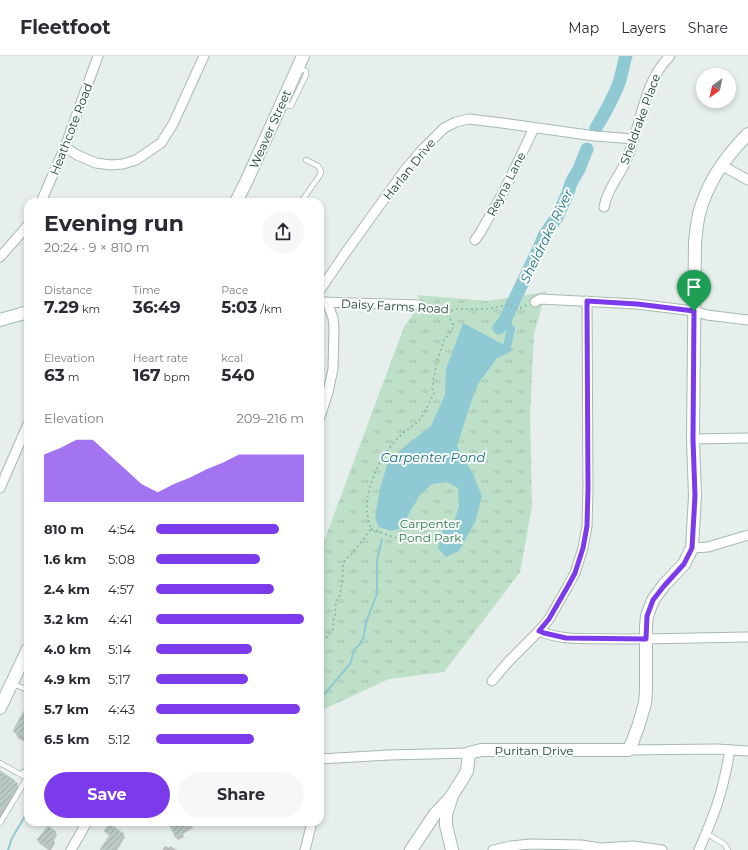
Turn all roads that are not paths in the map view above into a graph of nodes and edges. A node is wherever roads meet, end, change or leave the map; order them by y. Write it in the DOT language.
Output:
graph roads {
  1 [pos="98,56"];
  2 [pos="204,56"];
  3 [pos="303,56"];
  4 [pos="670,56"];
  5 [pos="534,128"];
  6 [pos="748,134"];
  7 [pos="634,139"];
  8 [pos="65,148"];
  9 [pos="306,160"];
  10 [pos="721,165"];
  11 [pos="748,180"];
  12 [pos="43,198"];
  13 [pos="238,198"];
  14 [pos="304,198"];
  15 [pos="604,207"];
  16 [pos="24,230"];
  17 [pos="475,240"];
  18 [pos="0,257"];
  19 [pos="324,284"];
  20 [pos="587,301"];
  21 [pos="324,302"];
  22 [pos="535,302"];
  23 [pos="324,304"];
  24 [pos="420,305"];
  25 [pos="694,311"];
  26 [pos="24,313"];
  27 [pos="0,320"];
  28 [pos="748,320"];
  29 [pos="324,404"];
  30 [pos="24,433"];
  31 [pos="748,438"];
  32 [pos="693,439"];
  33 [pos="0,488"];
  34 [pos="748,535"];
  35 [pos="692,548"];
  36 [pos="539,631"];
  37 [pos="748,637"];
  38 [pos="646,639"];
  39 [pos="24,658"];
  40 [pos="492,681"];
  41 [pos="12,684"];
  42 [pos="24,688"];
  43 [pos="0,708"];
  44 [pos="628,750"];
  45 [pos="730,750"];
  46 [pos="748,751"];
  47 [pos="469,752"];
  48 [pos="324,760"];
  49 [pos="0,763"];
  50 [pos="24,772"];
  51 [pos="21,774"];
  52 [pos="24,776"];
  53 [pos="24,783"];
  54 [pos="451,797"];
  55 [pos="0,823"];
  56 [pos="85,826"];
  57 [pos="311,826"];
  58 [pos="706,833"];
  59 [pos="71,850"];
  60 [pos="305,850"];
  61 [pos="411,850"];
  62 [pos="452,850"];
  63 [pos="493,850"];
  64 [pos="662,850"];
  65 [pos="699,850"];
  66 [pos="728,850"];
  1 -- 8 [label="street, Heathcote Road"];
  2 -- 8 [label="street"];
  3 -- 13 [label="street, Weaver Street"];
  4 -- 7 [label="street, Sheldrake Place"];
  5 -- 7 [label="street, Harlan Drive"];
  5 -- 17 [label="street, Reyna Lane"];
  5 -- 19 [label="street, Harlan Drive"];
  6 -- 10 [label="street"];
  7 -- 15 [label="street, Sheldrake Place"];
  8 -- 12 [label="street, Heathcote Road"];
  9 -- 14 [label="lane"];
  10 -- 11 [label="street"];
  10 -- 25 [label="street"];
  16 -- 18 [label="street"];
  20 -- 22 [label="street"];
  20 -- 25 [label="street"];
  20 -- 36 [label="street"];
  21 -- 24 [label="street, Daisy Farms Road"];
  23 -- 29 [label="street"];
  25 -- 28 [label="street"];
  25 -- 32 [label="street"];
  26 -- 27 [label="street"];
  30 -- 33 [label="street"];
  31 -- 32 [label="street"];
  32 -- 35 [label="street"];
  34 -- 35 [label="street"];
  35 -- 38 [label="street"];
  36 -- 38 [label="street"];
  36 -- 40 [label="street"];
  37 -- 38 [label="street"];
  38 -- 44 [label="street"];
  39 -- 41 [label="street"];
  41 -- 42 [label="lane"];
  41 -- 43 [label="street"];
  44 -- 45 [label="street, Puritan Drive"];
  44 -- 47 [label="street, Puritan Drive"];
  45 -- 46 [label="street, Puritan Drive"];
  45 -- 58 [label="street"];
  47 -- 48 [label="street, Puritan Drive"];
  47 -- 54 [label="street"];
  49 -- 51 [label="lane"];
  50 -- 51 [label="lane"];
  51 -- 52 [label="lane"];
  53 -- 55 [label="lane"];
  54 -- 61 [label="street"];
  54 -- 62 [label="street"];
  56 -- 59 [label="street"];
  57 -- 60 [label="street"];
  58 -- 65 [label="street"];
  58 -- 66 [label="lane"];
  63 -- 64 [label="street"];
}
